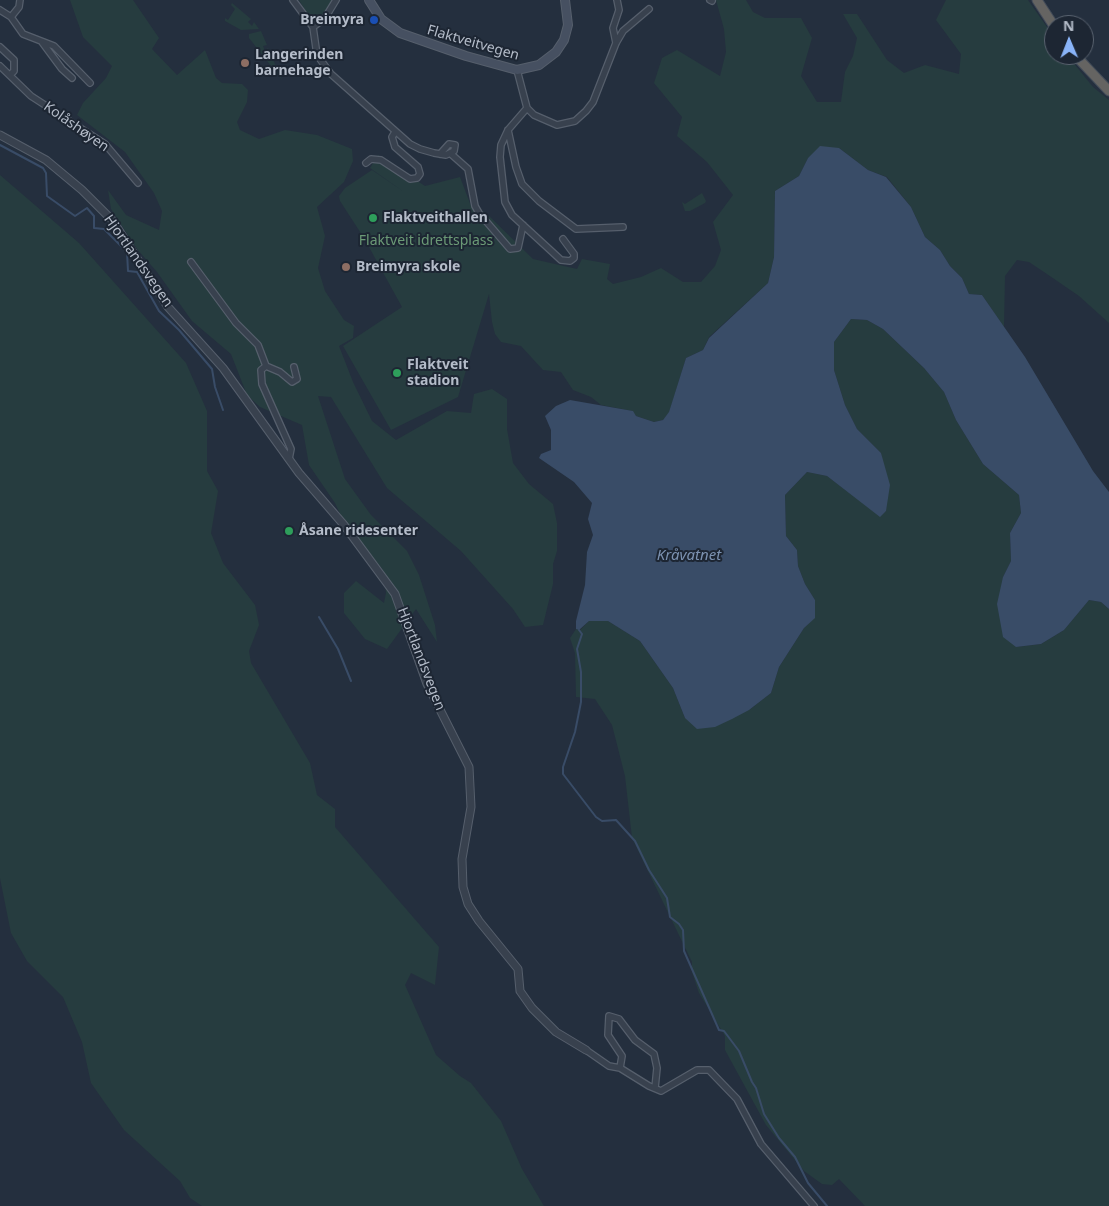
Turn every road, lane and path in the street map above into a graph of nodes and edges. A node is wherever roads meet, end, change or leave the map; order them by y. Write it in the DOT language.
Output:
graph roads {
  1 [pos="20,0"];
  2 [pos="292,0"];
  3 [pos="336,0"];
  4 [pos="369,0"];
  5 [pos="565,0"];
  6 [pos="617,0"];
  7 [pos="1037,0"];
  8 [pos="649,9"];
  9 [pos="0,10"];
  10 [pos="1047,15"];
  11 [pos="11,17"];
  12 [pos="313,27"];
  13 [pos="42,42"];
  14 [pos="616,43"];
  15 [pos="0,47"];
  16 [pos="1085,65"];
  17 [pos="0,66"];
  18 [pos="516,70"];
  19 [pos="10,75"];
  20 [pos="72,78"];
  21 [pos="90,83"];
  22 [pos="1109,91"];
  23 [pos="527,108"];
  24 [pos="508,130"];
  25 [pos="395,132"];
  26 [pos="0,135"];
  27 [pos="440,154"];
  28 [pos="451,154"];
  29 [pos="366,163"];
  30 [pos="138,183"];
  31 [pos="523,225"];
  32 [pos="623,227"];
  33 [pos="563,239"];
  34 [pos="191,262"];
  35 [pos="266,366"];
  36 [pos="294,367"];
  37 [pos="289,459"];
  38 [pos="586,1050"];
  39 [pos="620,1068"];
  40 [pos="655,1088"];
  41 [pos="814,1206"];
  1 -- 11 [label="street"];
  2 -- 12 [label="street"];
  3 -- 12 [label="street"];
  4 -- 18 [label="main road, Flaktveitvegen"];
  5 -- 18 [label="main road, Flaktveitvegen"];
  6 -- 14 [label="street"];
  7 -- 10 [label="highway"];
  8 -- 14 [label="street"];
  9 -- 11 [label="street"];
  11 -- 13 [label="street"];
  12 -- 25 [label="street"];
  13 -- 20 [label="street"];
  13 -- 21 [label="street"];
  14 -- 23 [label="street"];
  15 -- 19 [label="street"];
  16 -- 22 [label="highway"];
  17 -- 19 [label="street, Kolåshøyen"];
  18 -- 23 [label="street"];
  19 -- 30 [label="street, Kolåshøyen"];
  23 -- 24 [label="street"];
  24 -- 31 [label="street"];
  24 -- 32 [label="street"];
  25 -- 27 [label="street"];
  25 -- 29 [label="street"];
  26 -- 37 [label="street, Hjortlandsvegen"];
  27 -- 28 [label="street"];
  27 -- 28 [label="street"];
  28 -- 31 [label="street"];
  31 -- 33 [label="street"];
  34 -- 35 [label="street"];
  35 -- 36 [label="street"];
  35 -- 37 [label="street"];
  37 -- 38 [label="street, Hjortlandsvegen"];
  38 -- 39 [label="street"];
  39 -- 40 [label="street"];
  39 -- 40 [label="street"];
  40 -- 41 [label="street"];
}
